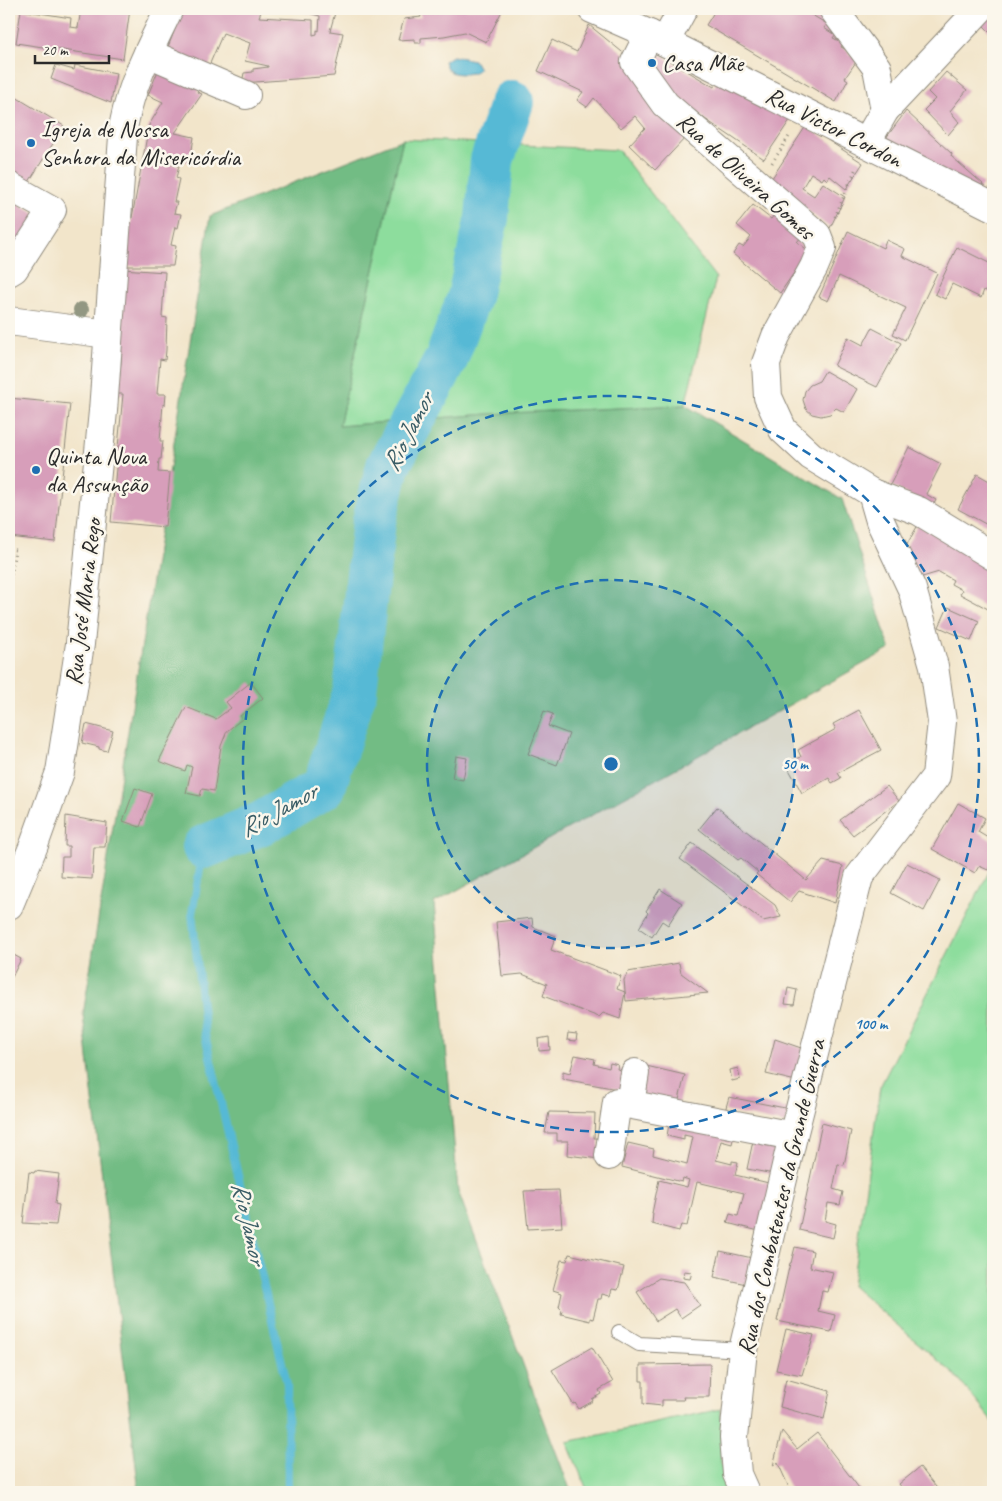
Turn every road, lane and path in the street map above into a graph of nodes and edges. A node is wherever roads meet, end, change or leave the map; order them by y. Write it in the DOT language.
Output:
graph roads {
  1 [pos="169,9"];
  2 [pos="592,9"];
  3 [pos="683,9"];
  4 [pos="833,9"];
  5 [pos="980,9"];
  6 [pos="657,38"];
  7 [pos="148,53"];
  8 [pos="246,95"];
  9 [pos="885,110"];
  10 [pos="805,112"];
  11 [pos="866,143"];
  12 [pos="758,184"];
  13 [pos="9,186"];
  14 [pos="984,203"];
  15 [pos="822,248"];
  16 [pos="9,272"];
  17 [pos="9,321"];
  18 [pos="108,334"];
  19 [pos="872,493"];
  20 [pos="9,549"];
  21 [pos="993,556"];
  22 [pos="9,590"];
  23 [pos="9,906"];
  24 [pos="636,1073"];
  25 [pos="630,1104"];
  26 [pos="793,1136"];
  27 [pos="610,1156"];
  28 [pos="619,1332"];
  29 [pos="743,1350"];
  30 [pos="745,1492"];
  1 -- 7 [label="street, Rua José Maria Rego"];
  2 -- 6 [label="street, Rua Victor Cordon"];
  3 -- 6 [label="street"];
  4 -- 9 [label="street"];
  5 -- 9 [label="street"];
  6 -- 10 [label="street, Rua Victor Cordon"];
  6 -- 12 [label="street, Rua de Oliveira Gomes"];
  7 -- 8 [label="street"];
  7 -- 18 [label="street, Rua José Maria Rego"];
  9 -- 11 [label="street"];
  10 -- 11 [label="street, Rua Victor Cordon"];
  10 -- 12 [label="path"];
  11 -- 14 [label="street, Rua Victor Cordon"];
  11 -- 15 [label="path"];
  12 -- 15 [label="street, Rua de Oliveira Gomes"];
  13 -- 16 [label="street"];
  15 -- 19 [label="street, Rua de Oliveira Gomes"];
  17 -- 18 [label="street"];
  18 -- 23 [label="street, Rua José Maria Rego"];
  19 -- 21 [label="street, Rua de Oliveira Gomes"];
  19 -- 26 [label="street, Rua dos Combatentes da Grande Guerra"];
  20 -- 22 [label="path"];
  24 -- 25 [label="street"];
  25 -- 26 [label="street"];
  25 -- 27 [label="street"];
  26 -- 29 [label="street, Rua dos Combatentes da Grande Guerra"];
  28 -- 29 [label="lane"];
  29 -- 30 [label="street, Rua dos Combatentes da Grande Guerra"];
}
